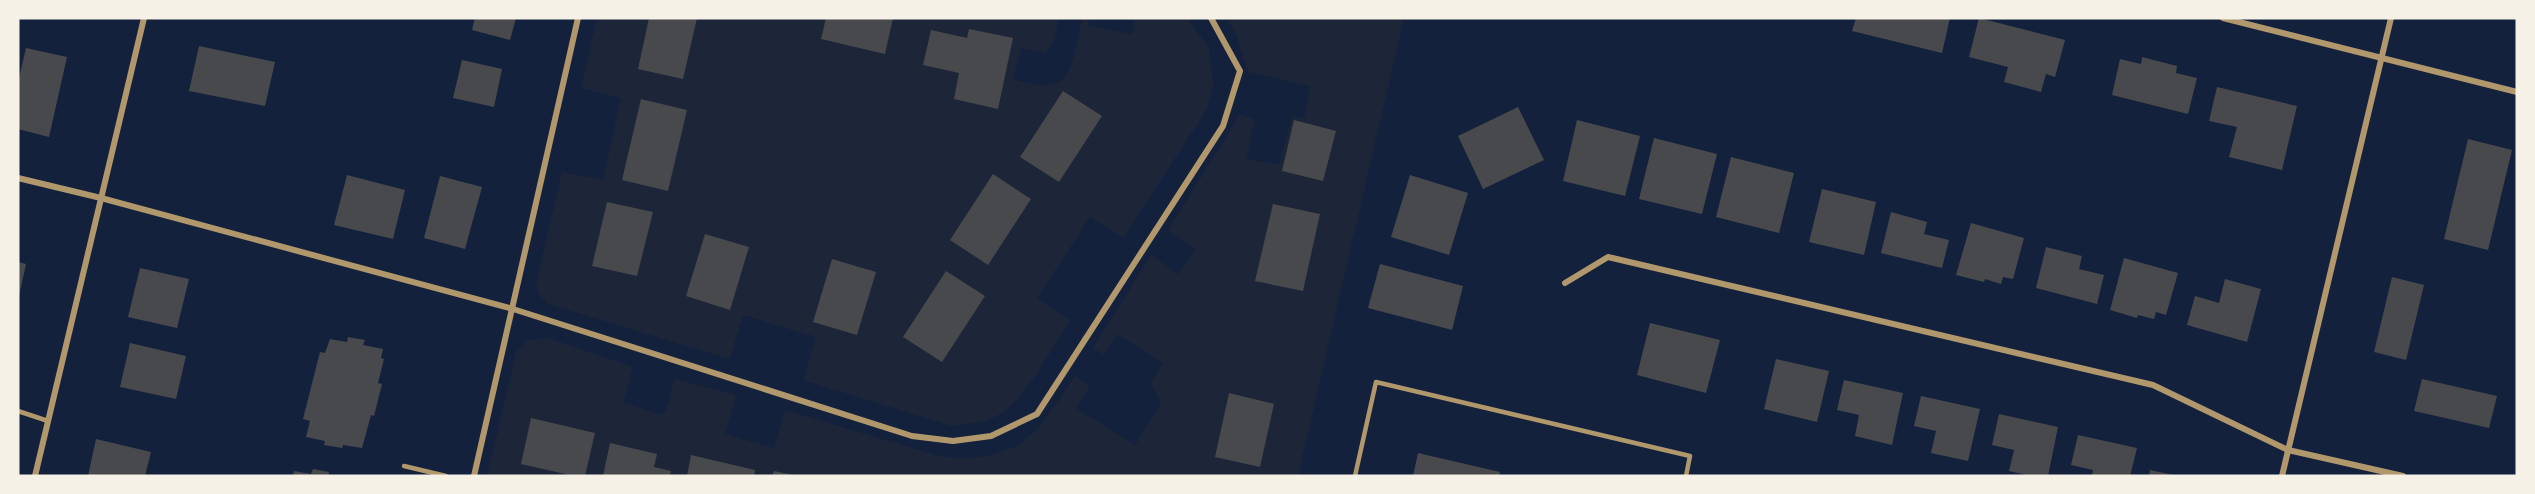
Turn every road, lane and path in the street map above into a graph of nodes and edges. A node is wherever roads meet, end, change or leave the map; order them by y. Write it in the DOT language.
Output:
graph roads {
  1 [pos="144,18"];
  2 [pos="578,18"];
  3 [pos="2223,18"];
  4 [pos="2391,18"];
  5 [pos="1212,19"];
  6 [pos="2381,58"];
  7 [pos="2517,92"];
  8 [pos="18,178"];
  9 [pos="101,198"];
  10 [pos="1565,283"];
  11 [pos="513,309"];
  12 [pos="18,411"];
  13 [pos="48,421"];
  14 [pos="2288,450"];
  15 [pos="404,466"];
  16 [pos="35,476"];
  17 [pos="446,476"];
  18 [pos="474,476"];
  19 [pos="1355,476"];
  20 [pos="1686,476"];
  21 [pos="2282,476"];
  22 [pos="2403,476"];
  1 -- 9 [label="street"];
  2 -- 11 [label="street"];
  3 -- 6 [label="street"];
  4 -- 6 [label="street"];
  5 -- 11 [label="street"];
  6 -- 7 [label="street"];
  6 -- 14 [label="street"];
  8 -- 9 [label="street"];
  9 -- 11 [label="street"];
  9 -- 13 [label="street"];
  10 -- 14 [label="street"];
  11 -- 18 [label="street"];
  12 -- 13 [label="lane"];
  13 -- 16 [label="street"];
  14 -- 21 [label="street"];
  14 -- 22 [label="street"];
  15 -- 17 [label="lane"];
  19 -- 20 [label="lane"];
}
